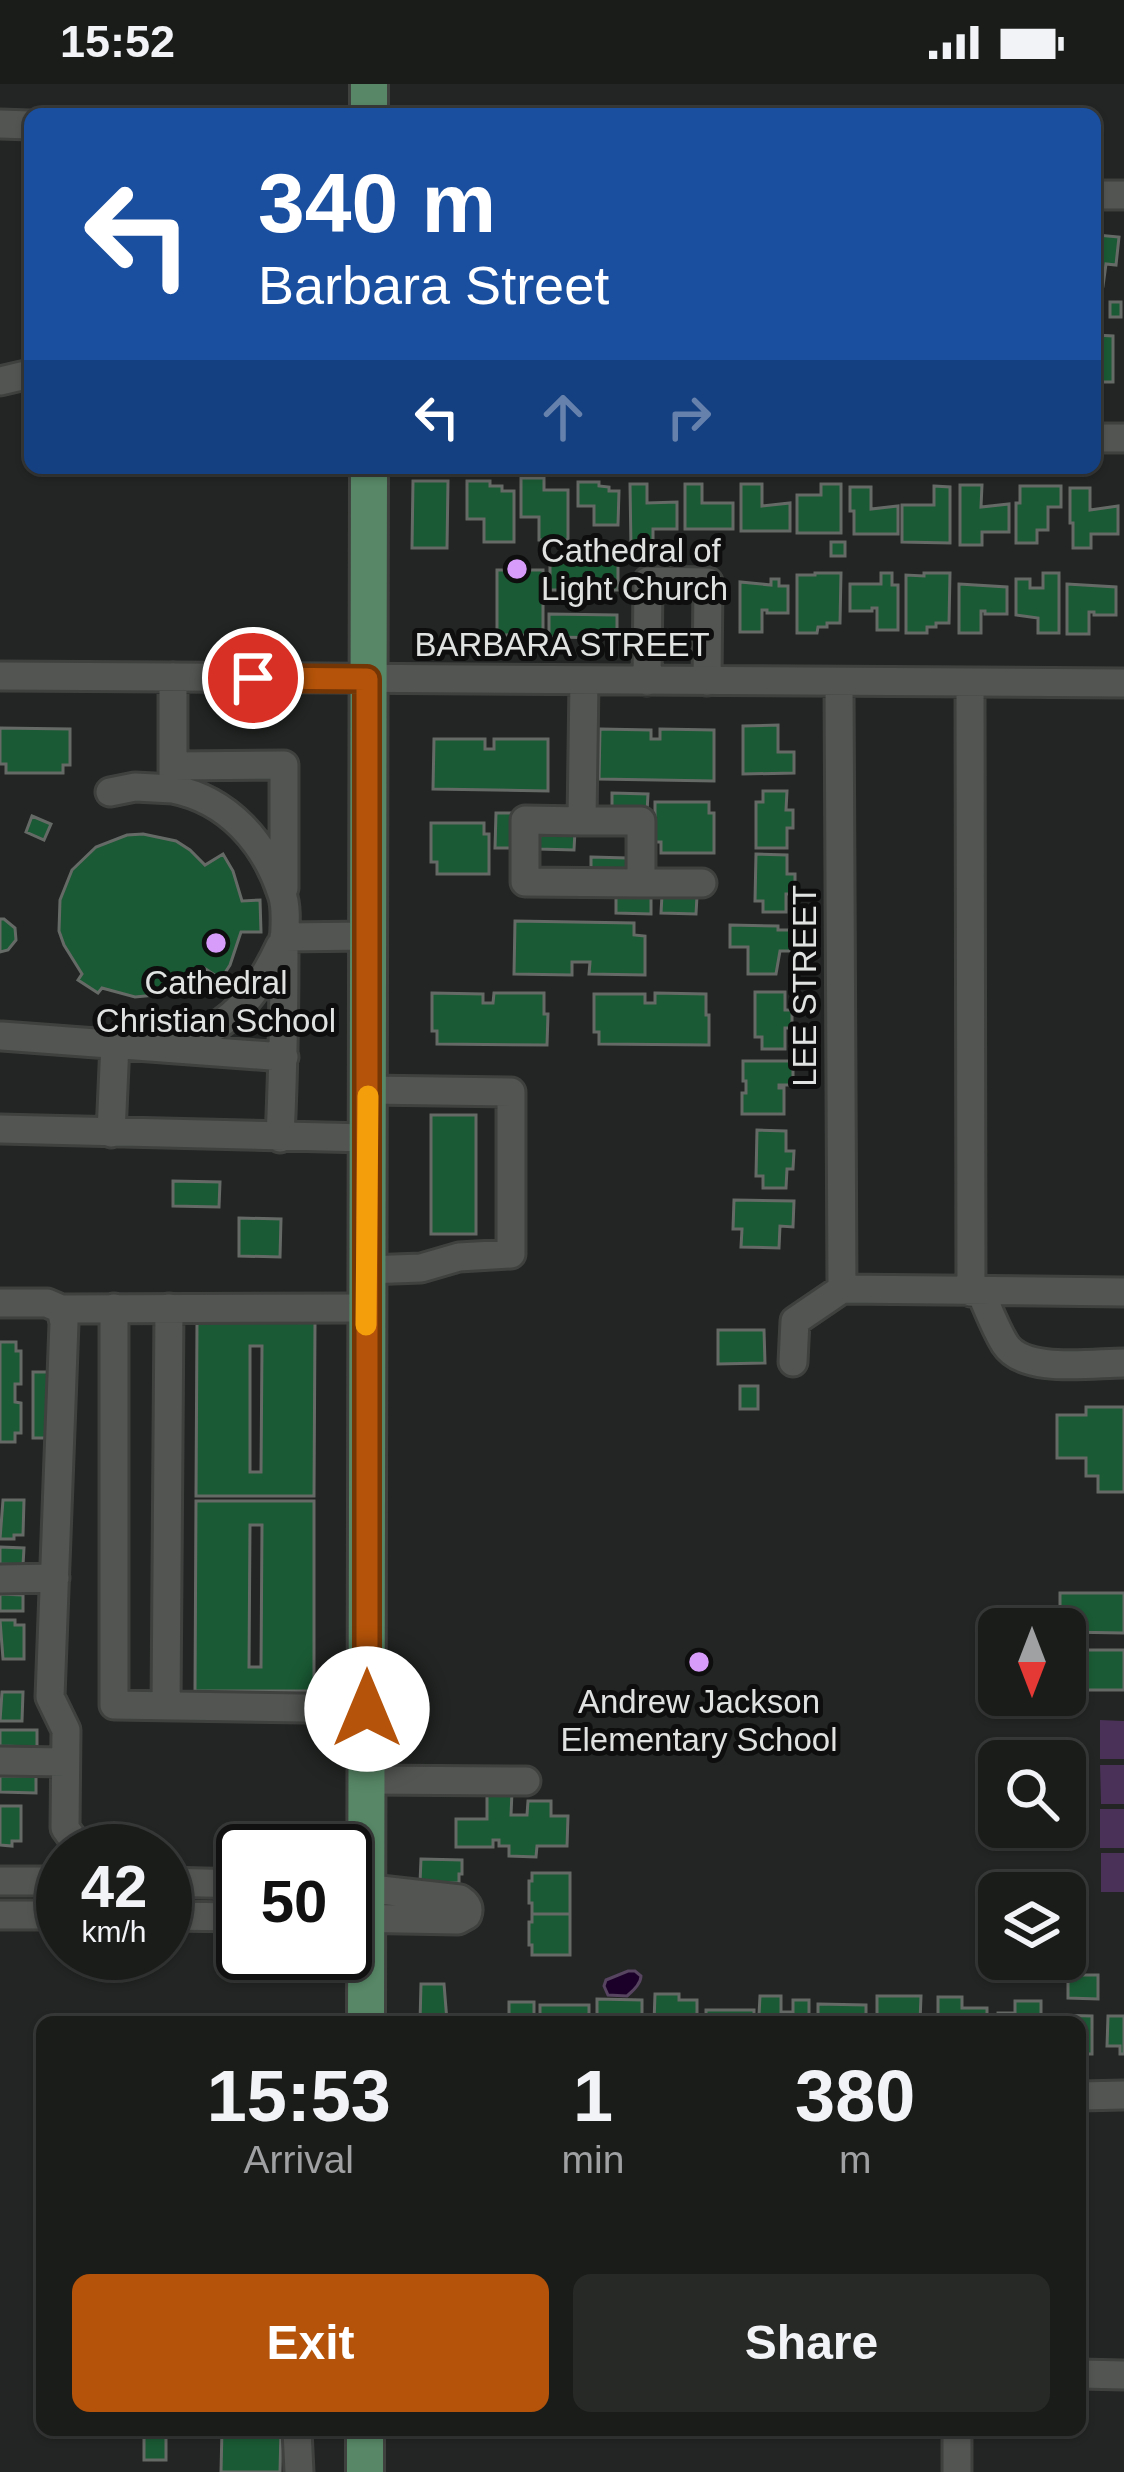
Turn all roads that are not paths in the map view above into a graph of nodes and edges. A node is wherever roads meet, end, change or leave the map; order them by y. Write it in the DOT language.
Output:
graph roads {
  1 [pos="368,474"];
  2 [pos="0,676"];
  3 [pos="172,677"];
  4 [pos="367,679"];
  5 [pos="584,681"];
  6 [pos="647,681"];
  7 [pos="707,681"];
  8 [pos="839,682"];
  9 [pos="970,682"];
  10 [pos="1124,683"];
  11 [pos="173,777"];
  12 [pos="110,792"];
  13 [pos="582,820"];
  14 [pos="641,883"];
  15 [pos="702,884"];
  16 [pos="284,898"];
  17 [pos="368,936"];
  18 [pos="284,937"];
  19 [pos="2,1036"];
  20 [pos="128,1045"];
  21 [pos="284,1057"];
  22 [pos="368,1090"];
  23 [pos="0,1130"];
  24 [pos="112,1133"];
  25 [pos="280,1138"];
  26 [pos="368,1138"];
  27 [pos="367,1270"];
  28 [pos="842,1289"];
  29 [pos="975,1291"];
  30 [pos="1124,1292"];
  31 [pos="0,1303"];
  32 [pos="114,1308"];
  33 [pos="169,1308"];
  34 [pos="366,1308"];
  35 [pos="61,1309"];
  36 [pos="793,1362"];
  37 [pos="1124,1363"];
  38 [pos="55,1578"];
  39 [pos="0,1579"];
  40 [pos="166,1706"];
  41 [pos="367,1709"];
  42 [pos="0,1761"];
  43 [pos="65,1762"];
  44 [pos="366,1780"];
  45 [pos="526,1781"];
  46 [pos="68,1824"];
  47 [pos="362,1824"];
  48 [pos="0,1881"];
  49 [pos="36,1881"];
  50 [pos="0,1915"];
  51 [pos="36,1915"];
  52 [pos="362,1980"];
  53 [pos="365,2016"];
  54 [pos="1124,2095"];
  55 [pos="1086,2096"];
  56 [pos="1086,2374"];
  57 [pos="1124,2375"];
  58 [pos="297,2436"];
  59 [pos="365,2436"];
  60 [pos="957,2436"];
  61 [pos="299,2472"];
  62 [pos="365,2472"];
  63 [pos="956,2472"];
  1 -- 4 [label="main road"];
  2 -- 3 [label="street, BARBARA STREET"];
  3 -- 4 [label="street, BARBARA STREET"];
  3 -- 11 [label="street"];
  4 -- 5 [label="street, BARBARA STREET"];
  4 -- 17 [label="main road"];
  5 -- 6 [label="street, BARBARA STREET"];
  5 -- 13 [label="street"];
  6 -- 7 [label="street, BARBARA STREET"];
  6 -- 7 [label="street"];
  7 -- 8 [label="street, BARBARA STREET"];
  8 -- 9 [label="street, BARBARA STREET"];
  8 -- 28 [label="street, LEE STREET"];
  9 -- 10 [label="street, BARBARA STREET"];
  9 -- 29 [label="street"];
  11 -- 12 [label="street"];
  11 -- 16 [label="street"];
  11 -- 16 [label="street"];
  13 -- 14 [label="street"];
  13 -- 14 [label="street"];
  14 -- 15 [label="street"];
  16 -- 18 [label="street"];
  17 -- 18 [label="street"];
  17 -- 22 [label="main road"];
  18 -- 20 [label="street"];
  18 -- 21 [label="street"];
  19 -- 20 [label="street"];
  20 -- 21 [label="street"];
  20 -- 24 [label="street"];
  21 -- 25 [label="street"];
  22 -- 26 [label="main road"];
  22 -- 27 [label="street"];
  23 -- 24 [label="street"];
  24 -- 25 [label="street"];
  25 -- 26 [label="street"];
  26 -- 27 [label="main road"];
  27 -- 34 [label="main road"];
  28 -- 29 [label="street"];
  28 -- 36 [label="street"];
  29 -- 30 [label="street"];
  29 -- 37 [label="street"];
  31 -- 35 [label="street"];
  32 -- 33 [label="street"];
  32 -- 35 [label="street"];
  32 -- 40 [label="street"];
  33 -- 34 [label="street"];
  33 -- 40 [label="street"];
  34 -- 41 [label="main road"];
  35 -- 38 [label="street"];
  38 -- 39 [label="street"];
  38 -- 43 [label="street"];
  40 -- 41 [label="street"];
  41 -- 44 [label="main road"];
  42 -- 43 [label="street"];
  43 -- 46 [label="street"];
  44 -- 45 [label="street"];
  44 -- 47 [label="main road"];
  48 -- 49 [label="street"];
  50 -- 51 [label="street"];
  52 -- 53 [label="main road"];
  54 -- 55 [label="street"];
  56 -- 57 [label="street"];
  58 -- 61 [label="street"];
  59 -- 62 [label="main road"];
  60 -- 63 [label="street"];
}
